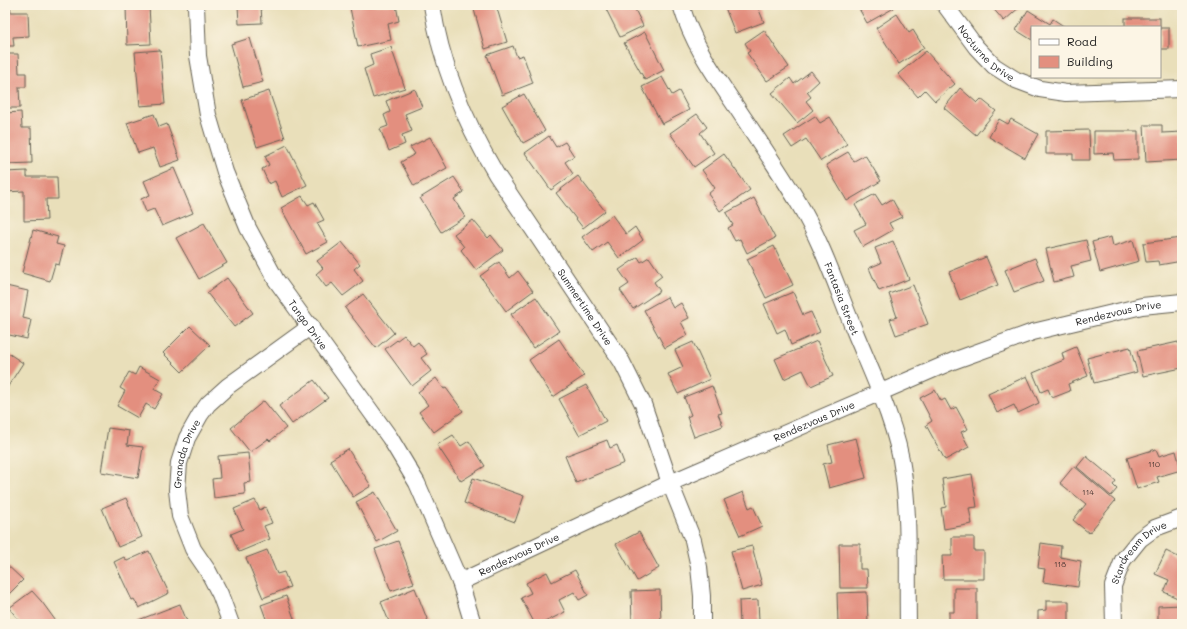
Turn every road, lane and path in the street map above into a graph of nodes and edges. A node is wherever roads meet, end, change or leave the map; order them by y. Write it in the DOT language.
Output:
graph roads {
  1 [pos="196,5"];
  2 [pos="432,5"];
  3 [pos="681,5"];
  4 [pos="945,5"];
  5 [pos="1182,89"];
  6 [pos="1182,302"];
  7 [pos="311,326"];
  8 [pos="880,393"];
  9 [pos="670,483"];
  10 [pos="1182,518"];
  11 [pos="460,582"];
  12 [pos="231,624"];
  13 [pos="474,624"];
  14 [pos="702,624"];
  15 [pos="908,624"];
  16 [pos="1114,624"];
  1 -- 7 [label="street, Tango Drive"];
  2 -- 9 [label="street, Summertime Drive"];
  3 -- 8 [label="street, Fantasia Street"];
  4 -- 5 [label="street, Nocturne Drive"];
  6 -- 8 [label="street, Rendezvous Drive"];
  7 -- 11 [label="street, Tango Drive"];
  7 -- 12 [label="street, Granada Drive"];
  8 -- 9 [label="street, Rendezvous Drive"];
  8 -- 15 [label="street, Fantasia Street"];
  9 -- 11 [label="street, Rendezvous Drive"];
  9 -- 14 [label="street, Summertime Drive"];
  10 -- 16 [label="street, Stardream Drive"];
  11 -- 13 [label="street, Tango Drive"];
}
